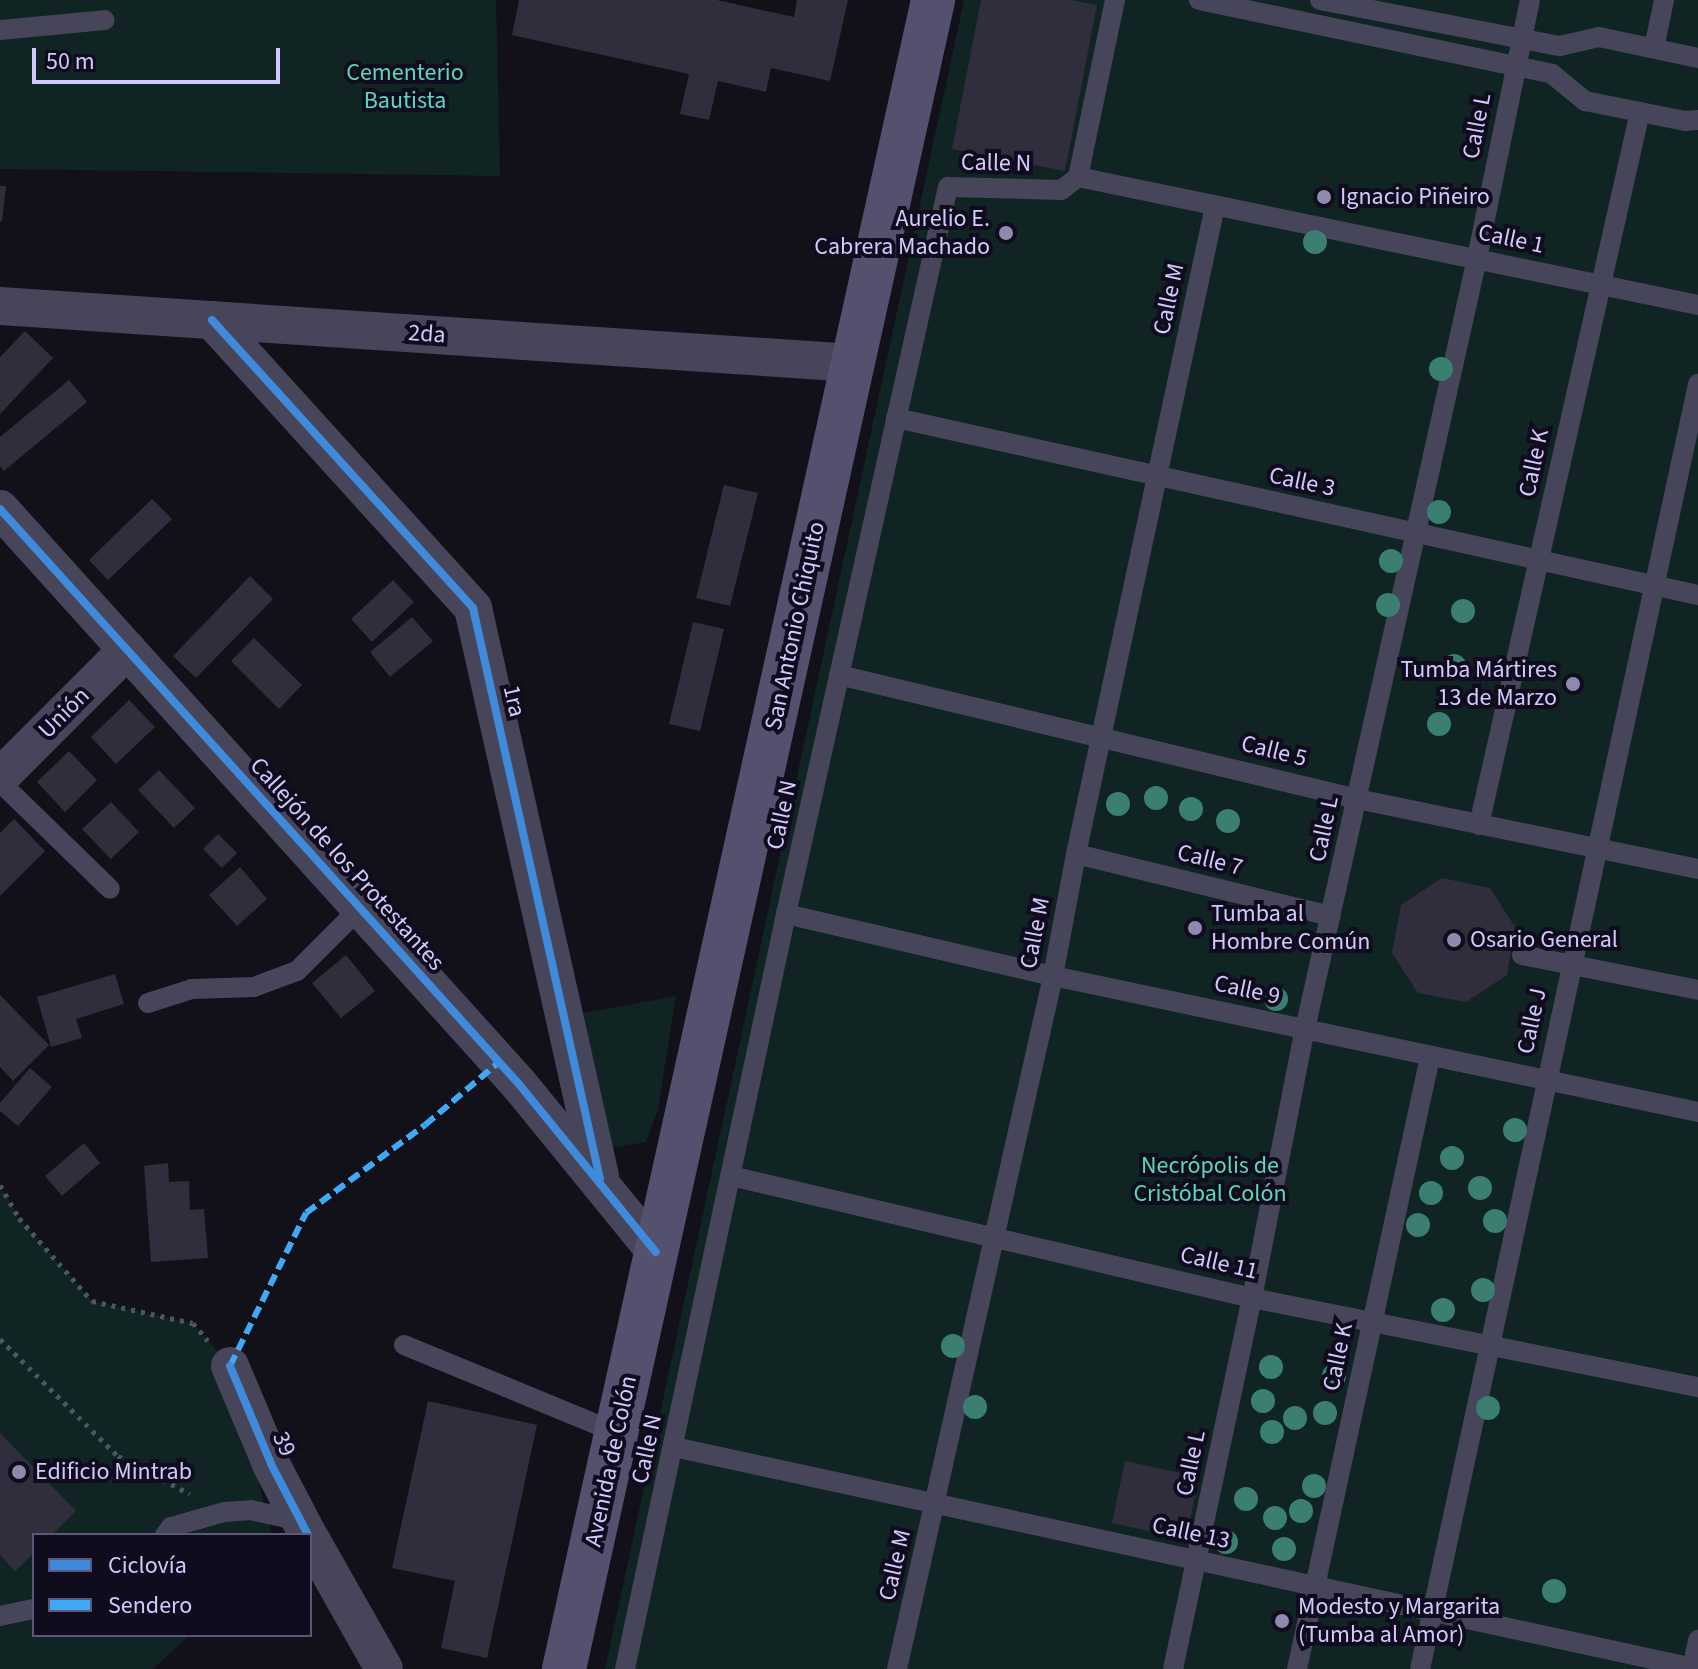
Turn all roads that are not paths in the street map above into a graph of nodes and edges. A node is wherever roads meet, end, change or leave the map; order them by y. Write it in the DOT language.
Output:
graph roads {
  1 [pos="933,0"];
  2 [pos="1115,0"];
  3 [pos="1199,0"];
  4 [pos="1320,0"];
  5 [pos="1530,0"];
  6 [pos="1664,0"];
  7 [pos="1396,7"];
  8 [pos="105,20"];
  9 [pos="0,30"];
  10 [pos="1521,39"];
  11 [pos="1654,48"];
  12 [pos="1698,58"];
  13 [pos="1515,67"];
  14 [pos="1640,112"];
  15 [pos="1698,120"];
  16 [pos="1078,177"];
  17 [pos="1215,206"];
  18 [pos="1477,258"];
  19 [pos="1599,285"];
  20 [pos="1698,305"];
  21 [pos="0,306"];
  22 [pos="212,320"];
  23 [pos="853,363"];
  24 [pos="1698,384"];
  25 [pos="896,418"];
  26 [pos="1158,478"];
  27 [pos="0,509"];
  28 [pos="1417,533"];
  29 [pos="1539,560"];
  30 [pos="1655,587"];
  31 [pos="1698,595"];
  32 [pos="127,650"];
  33 [pos="839,675"];
  34 [pos="1101,735"];
  35 [pos="0,779"];
  36 [pos="1357,799"];
  37 [pos="1479,825"];
  38 [pos="1595,850"];
  39 [pos="1076,854"];
  40 [pos="1698,869"];
  41 [pos="110,889"];
  42 [pos="360,908"];
  43 [pos="786,914"];
  44 [pos="1331,916"];
  45 [pos="1522,955"];
  46 [pos="1570,965"];
  47 [pos="1053,976"];
  48 [pos="1698,990"];
  49 [pos="148,1003"];
  50 [pos="1305,1029"];
  51 [pos="1430,1057"];
  52 [pos="1545,1080"];
  53 [pos="1698,1112"];
  54 [pos="731,1176"];
  55 [pos="601,1183"];
  56 [pos="994,1237"];
  57 [pos="656,1252"];
  58 [pos="1252,1298"];
  59 [pos="1372,1321"];
  60 [pos="1493,1344"];
  61 [pos="404,1345"];
  62 [pos="230,1366"];
  63 [pos="1698,1387"];
  64 [pos="617,1433"];
  65 [pos="674,1447"];
  66 [pos="935,1506"];
  67 [pos="306,1531"];
  68 [pos="166,1533"];
  69 [pos="312,1542"];
  70 [pos="1197,1561"];
  71 [pos="1314,1587"];
  72 [pos="32,1609"];
  73 [pos="1433,1609"];
  74 [pos="0,1616"];
  75 [pos="1698,1640"];
  76 [pos="1694,1668"];
  77 [pos="384,1669"];
  78 [pos="564,1669"];
  79 [pos="625,1669"];
  80 [pos="897,1669"];
  81 [pos="1173,1669"];
  82 [pos="1297,1669"];
  83 [pos="1420,1669"];
  1 -- 23 [label="main road, San Antonio Chiquito"];
  2 -- 16 [label="lane"];
  3 -- 13 [label="lane"];
  4 -- 7 [label="lane"];
  5 -- 10 [label="lane, Calle L"];
  6 -- 11 [label="lane"];
  7 -- 10 [label="lane"];
  8 -- 9 [label="lane"];
  10 -- 11 [label="lane"];
  10 -- 13 [label="lane, Calle L"];
  11 -- 12 [label="lane"];
  13 -- 14 [label="lane"];
  13 -- 18 [label="lane, Calle L"];
  14 -- 15 [label="lane"];
  14 -- 19 [label="lane, Calle K"];
  16 -- 17 [label="lane, Calle 1"];
  16 -- 25 [label="lane, Calle N"];
  17 -- 18 [label="lane, Calle 1"];
  17 -- 26 [label="lane, Calle M"];
  18 -- 19 [label="lane, Calle 1"];
  18 -- 28 [label="lane, Calle L"];
  19 -- 20 [label="lane, Calle 1"];
  19 -- 29 [label="lane, Calle K"];
  21 -- 22 [label="street, 2da"];
  22 -- 23 [label="street, 2da"];
  22 -- 55 [label="street, 1ra"];
  23 -- 57 [label="main road, San Antonio Chiquito"];
  24 -- 30 [label="lane, Calle J"];
  25 -- 26 [label="lane, Calle 3"];
  25 -- 33 [label="lane, Calle N"];
  26 -- 28 [label="lane, Calle 3"];
  26 -- 34 [label="lane, Calle M"];
  27 -- 32 [label="street, Callejón de los Protestantes"];
  28 -- 29 [label="lane, Calle 3"];
  28 -- 36 [label="lane, Calle L"];
  29 -- 30 [label="lane, Calle 3"];
  29 -- 37 [label="lane, Calle K"];
  30 -- 31 [label="lane, Calle 3"];
  30 -- 38 [label="lane, Calle J"];
  32 -- 35 [label="street, Unión"];
  32 -- 42 [label="street, Callejón de los Protestantes"];
  33 -- 34 [label="lane, Calle 5"];
  33 -- 43 [label="lane, Calle N"];
  34 -- 36 [label="lane, Calle 5"];
  34 -- 39 [label="lane, Calle M"];
  35 -- 41 [label="lane"];
  36 -- 37 [label="lane, Calle 5"];
  36 -- 44 [label="lane, Calle L"];
  37 -- 38 [label="lane, Calle 5"];
  38 -- 40 [label="lane, Calle 5"];
  38 -- 46 [label="lane, Calle J"];
  39 -- 44 [label="lane, Calle 7"];
  39 -- 47 [label="lane, Calle M"];
  42 -- 49 [label="lane"];
  42 -- 55 [label="street, Callejón de los Protestantes"];
  43 -- 47 [label="lane, Calle 9"];
  43 -- 54 [label="lane, Calle N"];
  44 -- 50 [label="lane, Calle L"];
  45 -- 46 [label="lane"];
  46 -- 48 [label="lane"];
  46 -- 52 [label="lane, Calle J"];
  47 -- 50 [label="lane, Calle 9"];
  47 -- 56 [label="lane, Calle M"];
  50 -- 51 [label="lane, Calle 9"];
  50 -- 58 [label="lane, Calle L"];
  51 -- 52 [label="lane, Calle 9"];
  51 -- 59 [label="lane, Calle K"];
  52 -- 53 [label="lane, Calle 9"];
  52 -- 60 [label="lane, Calle J"];
  54 -- 56 [label="lane, Calle 11"];
  54 -- 65 [label="lane, Calle N"];
  55 -- 57 [label="street, Callejón de los Protestantes"];
  56 -- 58 [label="lane, Calle 11"];
  56 -- 66 [label="lane, Calle M"];
  57 -- 64 [label="main road, Avenida de Colón"];
  58 -- 59 [label="lane, Calle 11"];
  58 -- 70 [label="lane, Calle L"];
  59 -- 60 [label="lane, Calle 11"];
  59 -- 71 [label="lane, Calle K"];
  60 -- 63 [label="lane, Calle 11"];
  60 -- 73 [label="lane, Calle J"];
  61 -- 64 [label="lane"];
  62 -- 67 [label="street, 39"];
  64 -- 78 [label="main road, Avenida de Colón"];
  65 -- 66 [label="lane, Calle 13"];
  65 -- 79 [label="lane, Calle N"];
  66 -- 70 [label="lane, Calle 13"];
  66 -- 80 [label="lane, Calle M"];
  67 -- 68 [label="lane"];
  69 -- 77 [label="street, 39"];
  70 -- 71 [label="lane, Calle 13"];
  70 -- 81 [label="lane, Calle L"];
  71 -- 73 [label="lane, Calle 13"];
  71 -- 82 [label="lane, Calle K"];
  72 -- 74 [label="lane"];
  73 -- 76 [label="lane, Calle 13"];
  73 -- 83 [label="lane, Calle J"];
  75 -- 76 [label="lane"];
}
